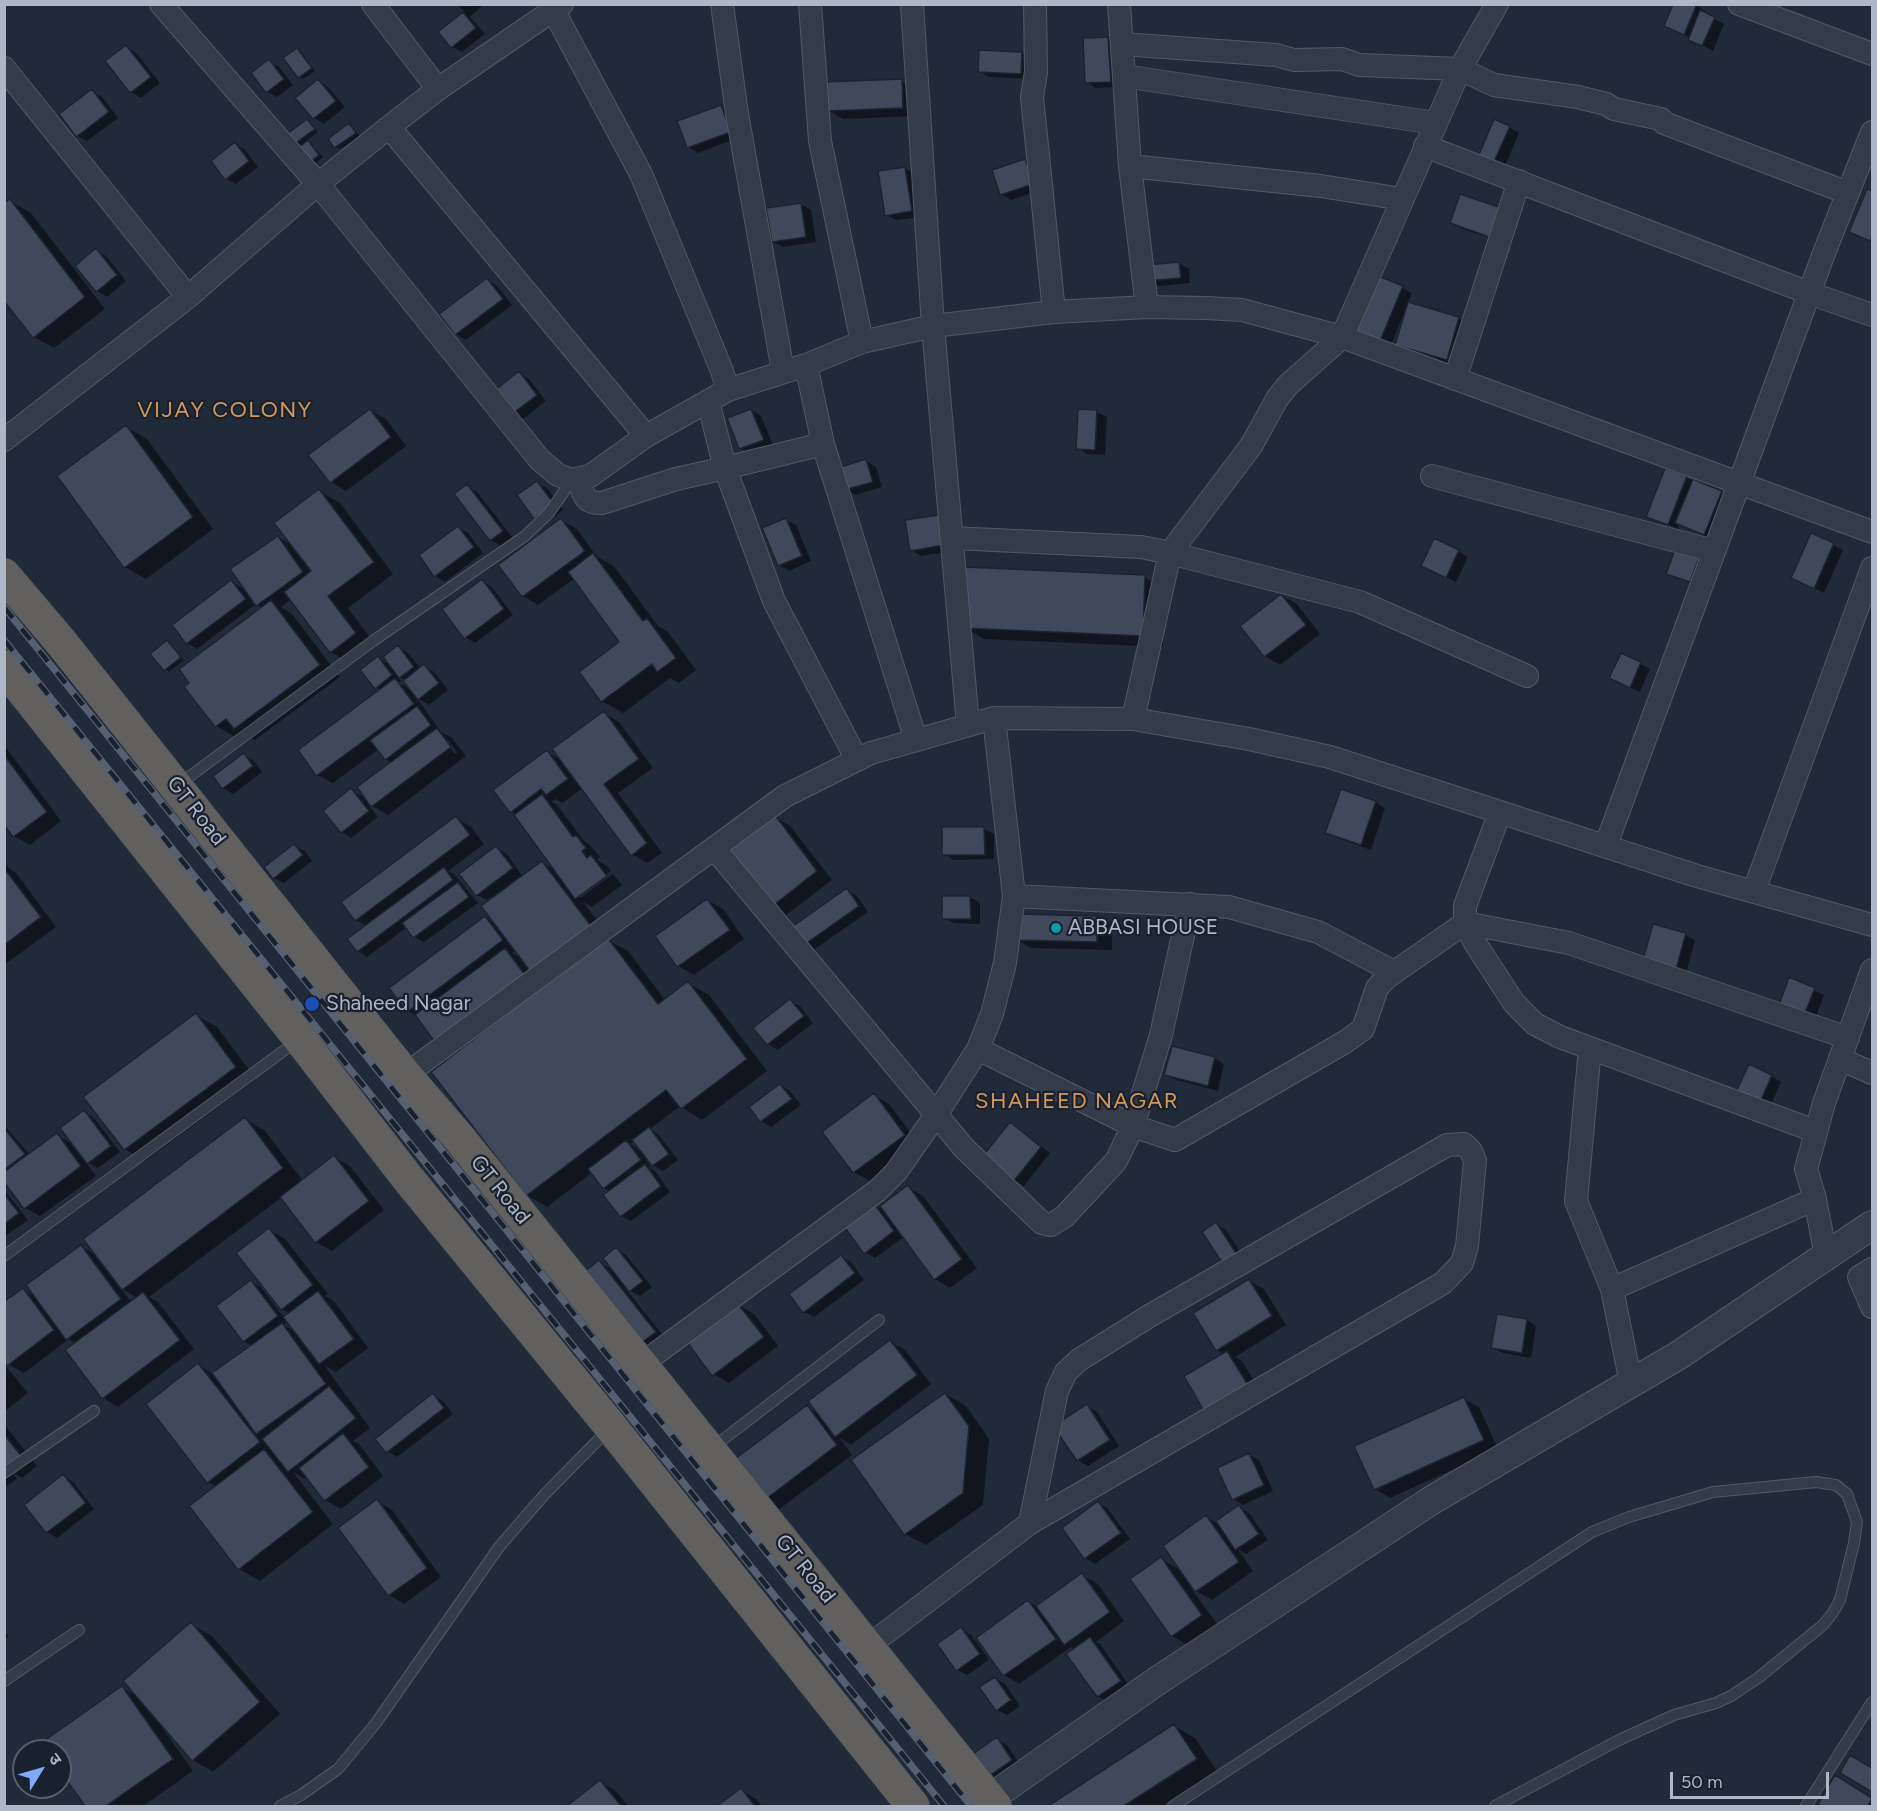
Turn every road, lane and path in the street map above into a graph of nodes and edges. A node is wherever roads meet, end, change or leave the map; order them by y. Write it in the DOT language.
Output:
graph roads {
  1 [pos="161,4"];
  2 [pos="373,4"];
  3 [pos="722,4"];
  4 [pos="810,4"];
  5 [pos="912,4"];
  6 [pos="1035,4"];
  7 [pos="1119,4"];
  8 [pos="1497,4"];
  9 [pos="1740,4"];
  10 [pos="555,6"];
  11 [pos="1122,44"];
  12 [pos="1872,54"];
  13 [pos="4,68"];
  14 [pos="1460,69"];
  15 [pos="1124,76"];
  16 [pos="438,89"];
  17 [pos="1436,123"];
  18 [pos="389,127"];
  19 [pos="1872,132"];
  20 [pos="1425,146"];
  21 [pos="1130,166"];
  22 [pos="1519,181"];
  23 [pos="318,184"];
  24 [pos="1848,193"];
  25 [pos="1401,199"];
  26 [pos="1809,292"];
  27 [pos="188,297"];
  28 [pos="1147,307"];
  29 [pos="1054,312"];
  30 [pos="1872,315"];
  31 [pos="933,326"];
  32 [pos="1342,337"];
  33 [pos="862,342"];
  34 [pos="806,365"];
  35 [pos="783,371"];
  36 [pos="1455,379"];
  37 [pos="718,395"];
  38 [pos="646,436"];
  39 [pos="4,440"];
  40 [pos="823,444"];
  41 [pos="725,468"];
  42 [pos="1432,476"];
  43 [pos="576,479"];
  44 [pos="1740,484"];
  45 [pos="1872,532"];
  46 [pos="952,538"];
  47 [pos="1714,551"];
  48 [pos="1170,553"];
  49 [pos="1872,568"];
  50 [pos="4,574"];
  51 [pos="4,667"];
  52 [pos="1527,676"];
  53 [pos="994,718"];
  54 [pos="1133,719"];
  55 [pos="968,725"];
  56 [pos="916,740"];
  57 [pos="857,760"];
  58 [pos="176,787"];
  59 [pos="1500,812"];
  60 [pos="1606,845"];
  61 [pos="714,848"];
  62 [pos="1754,891"];
  63 [pos="1014,897"];
  64 [pos="1190,904"];
  65 [pos="1465,923"];
  66 [pos="1872,926"];
  67 [pos="1872,970"];
  68 [pos="1394,972"];
  69 [pos="300,1039"];
  70 [pos="1590,1048"];
  71 [pos="978,1049"];
  72 [pos="1844,1049"];
  73 [pos="1872,1073"];
  74 [pos="405,1076"];
  75 [pos="936,1115"];
  76 [pos="1132,1126"];
  77 [pos="1815,1131"];
  78 [pos="1815,1199"];
  79 [pos="1872,1225"];
  80 [pos="4,1256"];
  81 [pos="1826,1256"];
  82 [pos="1872,1269"];
  83 [pos="1612,1289"];
  84 [pos="1872,1307"];
  85 [pos="879,1320"];
  86 [pos="640,1365"];
  87 [pos="1631,1383"];
  88 [pos="94,1411"];
  89 [pos="611,1427"];
  90 [pos="709,1450"];
  91 [pos="4,1473"];
  92 [pos="1030,1523"];
  93 [pos="78,1630"];
  94 [pos="867,1647"];
  95 [pos="4,1680"];
  96 [pos="1872,1702"];
  97 [pos="992,1803"];
  98 [pos="280,1806"];
  99 [pos="914,1806"];
  100 [pos="1173,1806"];
  101 [pos="1495,1806"];
  102 [pos="1806,1806"];
  1 -- 23 [label="street"];
  2 -- 16 [label="street"];
  3 -- 35 [label="street"];
  4 -- 33 [label="street"];
  5 -- 31 [label="street"];
  6 -- 29 [label="street"];
  7 -- 11 [label="street"];
  8 -- 14 [label="street"];
  9 -- 12 [label="street"];
  10 -- 16 [label="street"];
  10 -- 37 [label="street"];
  11 -- 14 [label="street"];
  11 -- 15 [label="street"];
  13 -- 27 [label="street"];
  14 -- 17 [label="street"];
  14 -- 24 [label="street"];
  15 -- 17 [label="street"];
  15 -- 21 [label="street"];
  16 -- 18 [label="street"];
  17 -- 20 [label="street"];
  18 -- 23 [label="street"];
  18 -- 38 [label="street"];
  19 -- 24 [label="street"];
  20 -- 22 [label="street"];
  20 -- 25 [label="street"];
  21 -- 25 [label="street"];
  21 -- 28 [label="street"];
  22 -- 26 [label="street"];
  22 -- 36 [label="street"];
  23 -- 27 [label="street"];
  23 -- 43 [label="street"];
  24 -- 26 [label="street"];
  25 -- 32 [label="street"];
  26 -- 30 [label="street"];
  26 -- 44 [label="street"];
  27 -- 39 [label="street"];
  28 -- 29 [label="street"];
  28 -- 32 [label="street"];
  29 -- 31 [label="street"];
  31 -- 33 [label="street"];
  31 -- 46 [label="street"];
  32 -- 36 [label="street"];
  32 -- 48 [label="street"];
  33 -- 34 [label="street"];
  34 -- 35 [label="street"];
  34 -- 40 [label="street"];
  35 -- 37 [label="street"];
  36 -- 44 [label="street"];
  37 -- 38 [label="street"];
  37 -- 41 [label="street"];
  38 -- 43 [label="street"];
  40 -- 41 [label="street"];
  40 -- 56 [label="street"];
  41 -- 43 [label="street"];
  41 -- 57 [label="street"];
  42 -- 47 [label="street"];
  43 -- 58 [label="lane"];
  44 -- 45 [label="street"];
  44 -- 47 [label="street"];
  46 -- 48 [label="street"];
  46 -- 55 [label="street"];
  47 -- 60 [label="street"];
  48 -- 52 [label="street"];
  48 -- 54 [label="street"];
  49 -- 62 [label="street"];
  50 -- 58 [label="highway, GT Road"];
  51 -- 69 [label="highway"];
  53 -- 54 [label="street"];
  53 -- 55 [label="street"];
  53 -- 63 [label="street"];
  54 -- 59 [label="street"];
  55 -- 56 [label="street"];
  56 -- 57 [label="street"];
  57 -- 61 [label="street"];
  58 -- 74 [label="highway, GT Road"];
  59 -- 60 [label="street"];
  59 -- 65 [label="street"];
  60 -- 62 [label="street"];
  61 -- 74 [label="street"];
  61 -- 75 [label="street"];
  62 -- 66 [label="street"];
  63 -- 64 [label="street"];
  63 -- 71 [label="street"];
  64 -- 68 [label="street"];
  64 -- 76 [label="street"];
  65 -- 68 [label="street"];
  65 -- 70 [label="street"];
  65 -- 72 [label="street"];
  67 -- 72 [label="street"];
  68 -- 76 [label="street"];
  69 -- 80 [label="lane"];
  69 -- 89 [label="highway"];
  70 -- 77 [label="street"];
  70 -- 83 [label="street"];
  71 -- 75 [label="street"];
  71 -- 76 [label="street"];
  72 -- 73 [label="street"];
  72 -- 77 [label="street"];
  74 -- 86 [label="highway, GT Road"];
  75 -- 76 [label="street"];
  75 -- 86 [label="street"];
  77 -- 78 [label="street"];
  78 -- 81 [label="street"];
  78 -- 83 [label="street"];
  79 -- 81 [label="street"];
  81 -- 87 [label="street"];
  82 -- 84 [label="street"];
  83 -- 87 [label="street"];
  85 -- 90 [label="lane"];
  86 -- 90 [label="highway, GT Road"];
  87 -- 97 [label="street"];
  88 -- 91 [label="lane"];
  89 -- 98 [label="lane"];
  89 -- 99 [label="highway"];
  90 -- 94 [label="highway, GT Road"];
  92 -- 92 [label="street"];
  92 -- 94 [label="street"];
  93 -- 95 [label="lane"];
  94 -- 97 [label="highway, GT Road"];
  96 -- 102 [label="lane"];
  100 -- 101 [label="lane"];
}
